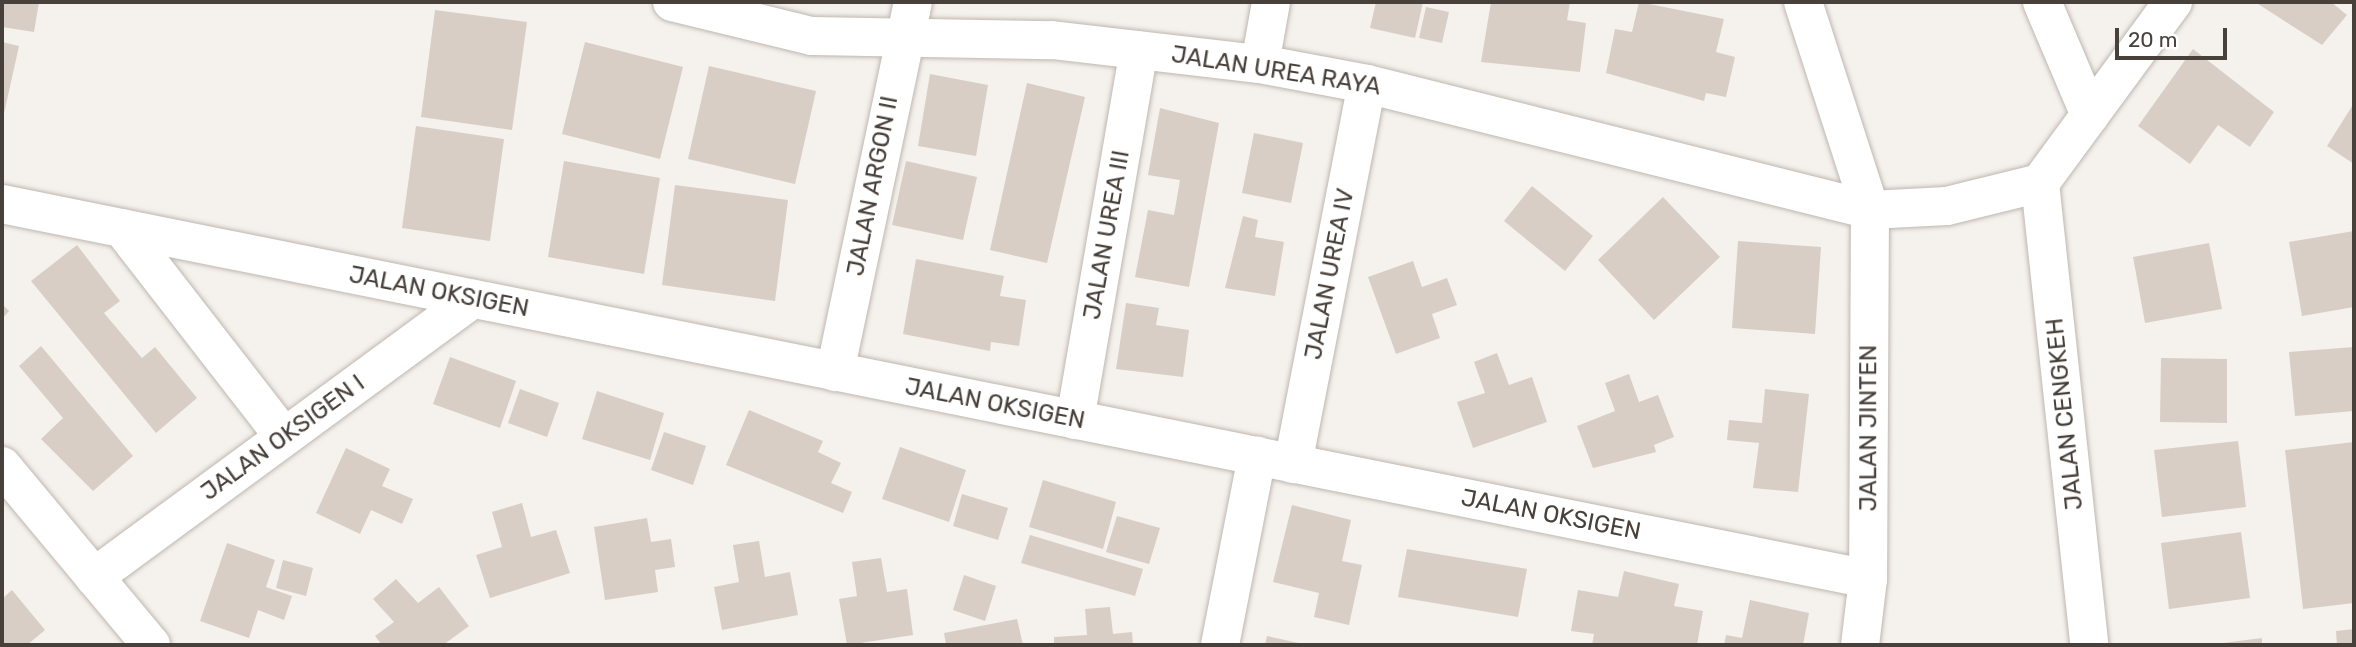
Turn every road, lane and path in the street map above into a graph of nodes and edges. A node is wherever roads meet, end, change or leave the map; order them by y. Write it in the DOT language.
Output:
graph roads {
  1 [pos="672,2"];
  2 [pos="913,2"];
  3 [pos="1272,2"];
  4 [pos="1803,2"];
  5 [pos="2042,2"];
  6 [pos="2173,2"];
  7 [pos="902,41"];
  8 [pos="1139,50"];
  9 [pos="1260,64"];
  10 [pos="1367,84"];
  11 [pos="2090,115"];
  12 [pos="2040,183"];
  13 [pos="2,204"];
  14 [pos="1870,210"];
  15 [pos="122,228"];
  16 [pos="472,299"];
  17 [pos="835,372"];
  18 [pos="1075,420"];
  19 [pos="284,437"];
  20 [pos="1275,460"];
  21 [pos="5,477"];
  22 [pos="94,578"];
  23 [pos="1868,579"];
  24 [pos="151,645"];
  25 [pos="1220,645"];
  26 [pos="1860,645"];
  27 [pos="2090,645"];
  1 -- 7 [label="street, JALAN UREA RAYA"];
  2 -- 7 [label="street, JALAN ARGON II"];
  3 -- 9 [label="street"];
  4 -- 14 [label="street, JALAN JINTEN"];
  5 -- 11 [label="street"];
  6 -- 11 [label="street"];
  7 -- 8 [label="street, JALAN UREA RAYA"];
  7 -- 17 [label="street, JALAN ARGON II"];
  8 -- 9 [label="street, JALAN UREA RAYA"];
  8 -- 18 [label="street, JALAN UREA III"];
  9 -- 10 [label="street, JALAN UREA RAYA"];
  10 -- 14 [label="street, JALAN UREA RAYA"];
  10 -- 20 [label="street, JALAN UREA IV"];
  11 -- 12 [label="street"];
  12 -- 14 [label="street, JALAN UREA RAYA"];
  12 -- 27 [label="street, JALAN CENGKEH"];
  13 -- 15 [label="street, JALAN OKSIGEN"];
  14 -- 23 [label="street, JALAN JINTEN"];
  15 -- 16 [label="street, JALAN OKSIGEN"];
  15 -- 19 [label="street"];
  16 -- 17 [label="street, JALAN OKSIGEN"];
  16 -- 19 [label="street, JALAN OKSIGEN I"];
  17 -- 18 [label="street, JALAN OKSIGEN"];
  18 -- 20 [label="street, JALAN OKSIGEN"];
  19 -- 22 [label="street, JALAN OKSIGEN I"];
  20 -- 23 [label="street, JALAN OKSIGEN"];
  20 -- 25 [label="street, JALAN UREA IV"];
  21 -- 22 [label="street"];
  22 -- 24 [label="street"];
  23 -- 26 [label="street, JALAN JINTEN"];
}
